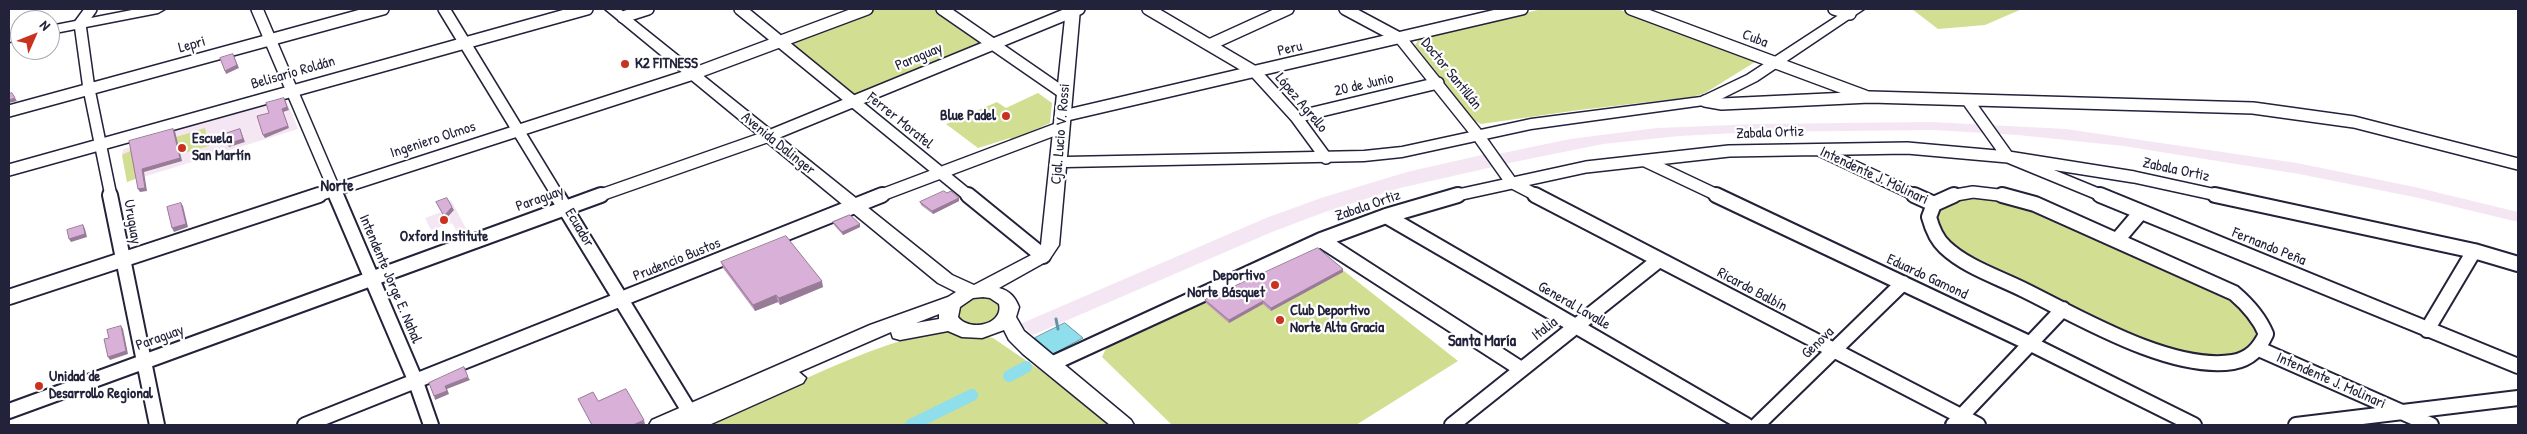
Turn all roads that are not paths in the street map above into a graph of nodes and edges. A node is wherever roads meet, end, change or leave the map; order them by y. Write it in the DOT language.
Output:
graph roads {
  1 [pos="90,9"];
  2 [pos="158,9"];
  3 [pos="257,9"];
  4 [pos="383,9"];
  5 [pos="444,9"];
  6 [pos="587,9"];
  7 [pos="648,9"];
  8 [pos="740,9"];
  9 [pos="866,9"];
  10 [pos="942,9"];
  11 [pos="1148,9"];
  12 [pos="1288,9"];
  13 [pos="1345,9"];
  14 [pos="1522,9"];
  15 [pos="1631,9"];
  16 [pos="1834,9"];
  17 [pos="1075,10"];
  18 [pos="1853,11"];
  19 [pos="617,13"];
  20 [pos="80,24"];
  21 [pos="60,28"];
  22 [pos="270,39"];
  23 [pos="1401,39"];
  24 [pos="779,41"];
  25 [pos="466,42"];
  26 [pos="993,43"];
  27 [pos="1209,45"];
  28 [pos="1775,63"];
  29 [pos="1255,72"];
  30 [pos="693,74"];
  31 [pos="1438,83"];
  32 [pos="89,89"];
  33 [pos="292,91"];
  34 [pos="1065,94"];
  35 [pos="1870,97"];
  36 [pos="1705,100"];
  37 [pos="1968,101"];
  38 [pos="853,102"];
  39 [pos="9,111"];
  40 [pos="1296,117"];
  41 [pos="1063,121"];
  42 [pos="519,129"];
  43 [pos="1477,134"];
  44 [pos="769,136"];
  45 [pos="102,144"];
  46 [pos="1814,148"];
  47 [pos="2008,157"];
  48 [pos="1326,158"];
  49 [pos="1644,161"];
  50 [pos="1059,162"];
  51 [pos="2518,164"];
  52 [pos="9,170"];
  53 [pos="939,172"];
  54 [pos="1511,182"];
  55 [pos="334,190"];
  56 [pos="1934,204"];
  57 [pos="854,206"];
  58 [pos="566,207"];
  59 [pos="2140,212"];
  60 [pos="1386,216"];
  61 [pos="2118,239"];
  62 [pos="1320,240"];
  63 [pos="2474,251"];
  64 [pos="123,260"];
  65 [pos="1036,260"];
  66 [pos="1659,260"];
  67 [pos="2518,264"];
  68 [pos="372,278"];
  69 [pos="1903,283"];
  70 [pos="965,296"];
  71 [pos="1003,296"];
  72 [pos="9,297"];
  73 [pos="622,300"];
  74 [pos="2063,309"];
  75 [pos="1007,317"];
  76 [pos="951,324"];
  77 [pos="1575,326"];
  78 [pos="990,329"];
  79 [pos="2427,330"];
  80 [pos="2031,344"];
  81 [pos="1030,349"];
  82 [pos="2259,349"];
  83 [pos="1833,351"];
  84 [pos="145,361"];
  85 [pos="1049,365"];
  86 [pos="2518,366"];
  87 [pos="1521,369"];
  88 [pos="416,382"];
  89 [pos="2518,398"];
  90 [pos="9,410"];
  91 [pos="2399,419"];
  92 [pos="692,420"];
  93 [pos="1958,421"];
  94 [pos="157,425"];
  95 [pos="305,425"];
  96 [pos="431,425"];
  97 [pos="659,425"];
  98 [pos="1124,425"];
  99 [pos="1452,425"];
  100 [pos="1746,425"];
  101 [pos="1756,425"];
  102 [pos="1978,425"];
  103 [pos="2194,425"];
  104 [pos="2296,425"];
  105 [pos="2431,425"];
  1 -- 20 [label="street"];
  2 -- 20 [label="street"];
  3 -- 22 [label="street, Intendente Jorge E. Nahal"];
  4 -- 22 [label="street, Lepri"];
  5 -- 25 [label="street, Ecuador"];
  6 -- 25 [label="street, Belisario Roldán"];
  7 -- 19 [label="street"];
  8 -- 24 [label="street, Ferrer Moratel"];
  9 -- 24 [label="street, Ingeniero Olmos"];
  10 -- 26 [label="street"];
  11 -- 27 [label="street, López Agrello"];
  12 -- 27 [label="street"];
  13 -- 23 [label="street, Doctor Santillán"];
  14 -- 23 [label="street, Peru"];
  15 -- 28 [label="street, Cuba"];
  16 -- 18 [label="street"];
  17 -- 26 [label="street, Paraguay"];
  17 -- 34 [label="street, Cjal. Lucio V. Rossi"];
  18 -- 28 [label="street"];
  19 -- 30 [label="street, Avenida Dalinger"];
  20 -- 21 [label="street"];
  20 -- 32 [label="street, Uruguay"];
  22 -- 32 [label="street, Lepri"];
  22 -- 33 [label="street, Intendente Jorge E. Nahal"];
  23 -- 29 [label="street, Peru"];
  23 -- 31 [label="street, Doctor Santillán"];
  24 -- 30 [label="street, Ingeniero Olmos"];
  24 -- 38 [label="street, Ferrer Moratel"];
  25 -- 33 [label="street, Belisario Roldán"];
  25 -- 42 [label="street, Ecuador"];
  26 -- 34 [label="street"];
  26 -- 38 [label="street, Paraguay"];
  27 -- 29 [label="street, López Agrello"];
  28 -- 35 [label="street, Cuba"];
  28 -- 36 [label="street"];
  29 -- 40 [label="street, López Agrello"];
  29 -- 41 [label="street, Peru"];
  30 -- 42 [label="street, Ingeniero Olmos"];
  30 -- 44 [label="street, Avenida Dalinger"];
  31 -- 40 [label="street, 20 de Junio"];
  31 -- 43 [label="street, Doctor Santillán"];
  32 -- 39 [label="street, Lepri"];
  32 -- 45 [label="street, Uruguay"];
  33 -- 45 [label="street, Belisario Roldán"];
  33 -- 55 [label="street, Intendente Jorge E. Nahal"];
  34 -- 41 [label="street, Cjal. Lucio V. Rossi"];
  35 -- 36 [label="street"];
  35 -- 37 [label="street"];
  36 -- 43 [label="street"];
  37 -- 47 [label="street"];
  37 -- 51 [label="street"];
  38 -- 44 [label="street, Paraguay"];
  38 -- 53 [label="street, Ferrer Moratel"];
  40 -- 48 [label="street, López Agrello"];
  41 -- 50 [label="street, Cjal. Lucio V. Rossi"];
  41 -- 53 [label="street, Prudencio Bustos"];
  42 -- 55 [label="street, Ingeniero Olmos"];
  42 -- 58 [label="street, Ecuador"];
  43 -- 48 [label="street"];
  43 -- 54 [label="street, Doctor Santillán"];
  44 -- 57 [label="street, Avenida Dalinger"];
  44 -- 58 [label="street, Paraguay"];
  45 -- 52 [label="street, Belisario Roldán"];
  45 -- 64 [label="street, Uruguay"];
  46 -- 47 [label="street, Zabala Ortiz"];
  46 -- 49 [label="street, Zabala Ortiz"];
  46 -- 56 [label="street, Intendente J. Molinari"];
  47 -- 59 [label="street, Fernando Peña"];
  47 -- 63 [label="street, Zabala Ortiz"];
  48 -- 50 [label="street"];
  49 -- 54 [label="street, Zabala Ortiz"];
  49 -- 69 [label="street, Eduardo Gamond"];
  50 -- 65 [label="street, Cjal. Lucio V. Rossi"];
  53 -- 57 [label="street, Prudencio Bustos"];
  53 -- 65 [label="street, Ferrer Moratel"];
  54 -- 60 [label="street, Zabala Ortiz"];
  54 -- 66 [label="street, Ricardo Balbín"];
  55 -- 64 [label="street, Ingeniero Olmos"];
  55 -- 68 [label="street, Intendente Jorge E. Nahal"];
  56 -- 61 [label="street"];
  56 -- 74 [label="street"];
  57 -- 70 [label="street, Avenida Dalinger"];
  57 -- 73 [label="street, Prudencio Bustos"];
  58 -- 68 [label="street, Paraguay"];
  58 -- 73 [label="street, Ecuador"];
  59 -- 61 [label="street"];
  59 -- 79 [label="street, Fernando Peña"];
  60 -- 62 [label="street, Zabala Ortiz"];
  60 -- 77 [label="street, General Lavalle"];
  61 -- 82 [label="street"];
  62 -- 85 [label="street, Zabala Ortiz"];
  62 -- 87 [label="street"];
  63 -- 67 [label="street, Zabala Ortiz"];
  63 -- 79 [label="street"];
  64 -- 72 [label="street, Ingeniero Olmos"];
  64 -- 84 [label="street, Uruguay"];
  65 -- 70 [label="street"];
  65 -- 71 [label="street"];
  66 -- 77 [label="street, Italia"];
  66 -- 83 [label="street, Ricardo Balbín"];
  68 -- 84 [label="street, Paraguay"];
  68 -- 88 [label="street, Intendente Jorge E. Nahal"];
  69 -- 80 [label="street, Eduardo Gamond"];
  69 -- 83 [label="street, Genova"];
  70 -- 71 [label="street"];
  70 -- 76 [label="street"];
  70 -- 92 [label="street"];
  71 -- 75 [label="street"];
  73 -- 88 [label="street, Prudencio Bustos"];
  73 -- 92 [label="street, Ecuador"];
  74 -- 80 [label="street"];
  74 -- 82 [label="street"];
  75 -- 78 [label="street"];
  75 -- 81 [label="street"];
  76 -- 78 [label="street"];
  76 -- 92 [label="street"];
  77 -- 87 [label="street, Italia"];
  77 -- 100 [label="street, General Lavalle"];
  78 -- 81 [label="street"];
  79 -- 86 [label="street, Fernando Peña"];
  80 -- 93 [label="street"];
  80 -- 103 [label="street, Eduardo Gamond"];
  81 -- 85 [label="street"];
  82 -- 91 [label="street, Intendente J. Molinari"];
  83 -- 93 [label="street, Ricardo Balbín"];
  83 -- 101 [label="street, Genova"];
  84 -- 90 [label="street, Paraguay"];
  84 -- 94 [label="street, Uruguay"];
  85 -- 98 [label="street"];
  87 -- 99 [label="street, Italia"];
  88 -- 95 [label="street, Prudencio Bustos"];
  88 -- 96 [label="street, Intendente Jorge E. Nahal"];
  89 -- 91 [label="street"];
  91 -- 104 [label="street"];
  91 -- 105 [label="street, Intendente J. Molinari"];
  92 -- 97 [label="street"];
  93 -- 102 [label="street, Ricardo Balbín"];
}
